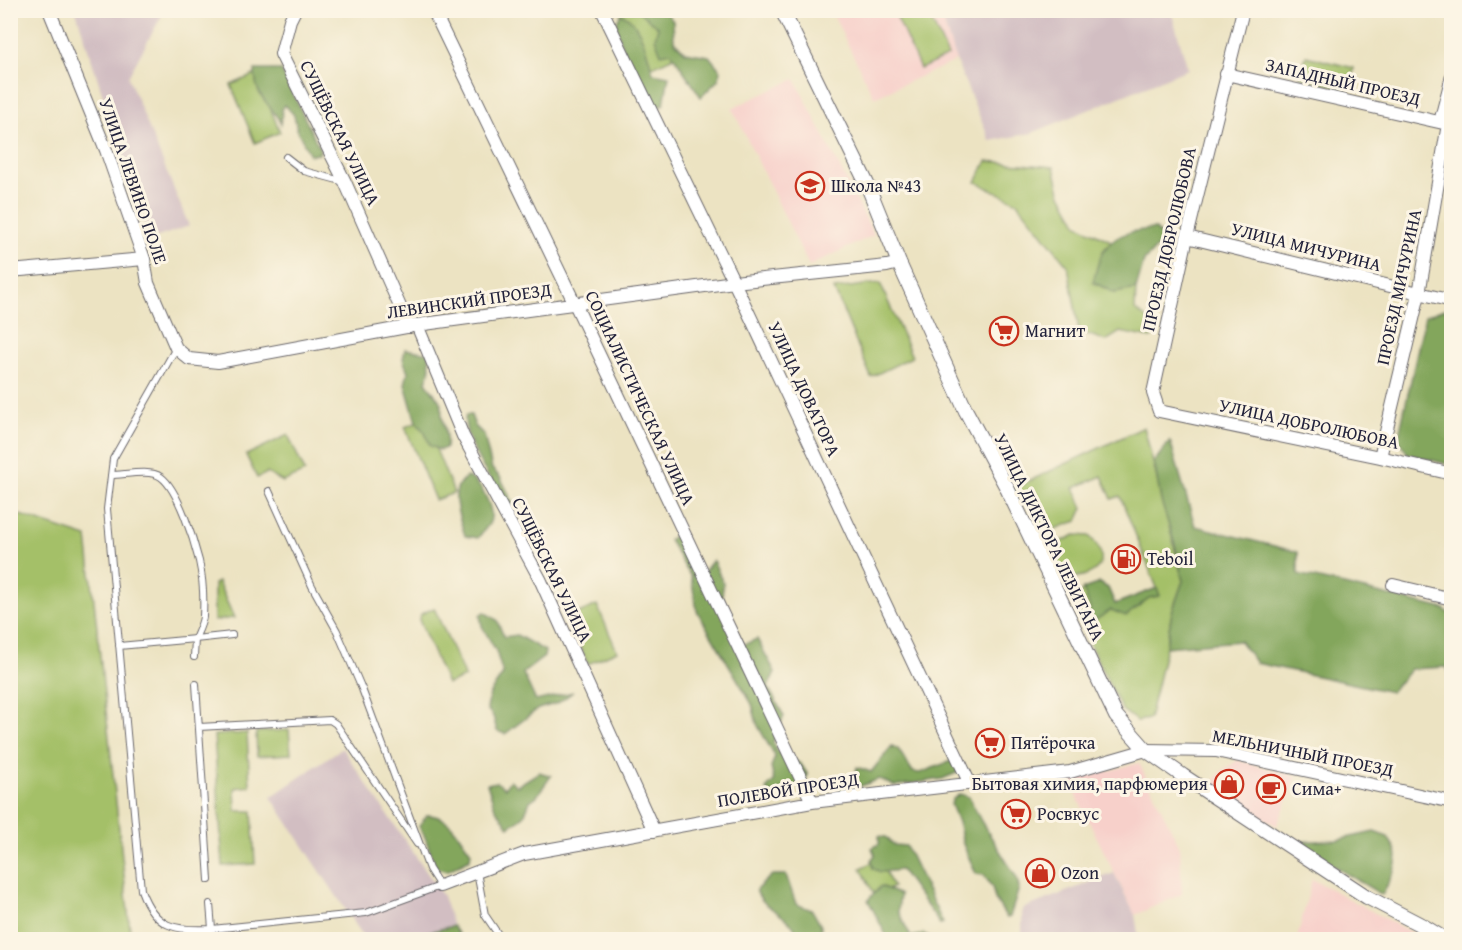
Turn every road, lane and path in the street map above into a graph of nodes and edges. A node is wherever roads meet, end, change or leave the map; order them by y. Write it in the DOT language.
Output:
graph roads {
  1 [pos="49,10"];
  2 [pos="295,10"];
  3 [pos="433,10"];
  4 [pos="602,10"];
  5 [pos="782,10"];
  6 [pos="1243,10"];
  7 [pos="1226,74"];
  8 [pos="1452,76"];
  9 [pos="1446,124"];
  10 [pos="286,157"];
  11 [pos="345,182"];
  12 [pos="1187,237"];
  13 [pos="144,260"];
  14 [pos="899,263"];
  15 [pos="10,272"];
  16 [pos="734,282"];
  17 [pos="1419,294"];
  18 [pos="1452,301"];
  19 [pos="575,304"];
  20 [pos="413,326"];
  21 [pos="176,348"];
  22 [pos="189,359"];
  23 [pos="1159,411"];
  24 [pos="1380,457"];
  25 [pos="1452,474"];
  26 [pos="111,475"];
  27 [pos="268,491"];
  28 [pos="1393,585"];
  29 [pos="1452,599"];
  30 [pos="232,635"];
  31 [pos="195,639"];
  32 [pos="119,646"];
  33 [pos="194,657"];
  34 [pos="196,684"];
  35 [pos="199,727"];
  36 [pos="1146,750"];
  37 [pos="970,784"];
  38 [pos="812,802"];
  39 [pos="1452,802"];
  40 [pos="654,831"];
  41 [pos="424,854"];
  42 [pos="477,871"];
  43 [pos="209,880"];
  44 [pos="440,886"];
  45 [pos="210,904"];
  46 [pos="212,928"];
  47 [pos="502,939"];
  48 [pos="1446,939"];
  1 -- 13 [label="street, УЛИЦА ЛЕВИНО ПОЛЕ"];
  2 -- 11 [label="street, СУЩЁВСКАЯ УЛИЦА"];
  3 -- 19 [label="street, СОЦИАЛИСТИЧЕСКАЯ УЛИЦА"];
  4 -- 16 [label="street, УЛИЦА ДОВАТОРА"];
  5 -- 14 [label="street, УЛИЦА ДИКТОРА ЛЕВИТАНА"];
  6 -- 7 [label="street, ПРОЕЗД ДОБРОЛЮБОВА"];
  7 -- 9 [label="street, ЗАПАДНЫЙ ПРОЕЗД"];
  7 -- 12 [label="street, ПРОЕЗД ДОБРОЛЮБОВА"];
  8 -- 9 [label="street, ПРОЕЗД МИЧУРИНА"];
  9 -- 17 [label="street, ПРОЕЗД МИЧУРИНА"];
  10 -- 11 [label="lane"];
  11 -- 20 [label="street, СУЩЁВСКАЯ УЛИЦА"];
  12 -- 17 [label="street, УЛИЦА МИЧУРИНА"];
  12 -- 23 [label="street, ПРОЕЗД ДОБРОЛЮБОВА"];
  13 -- 15 [label="street"];
  13 -- 21 [label="street, УЛИЦА ЛЕВИНО ПОЛЕ"];
  14 -- 16 [label="street, ЛЕВИНСКИЙ ПРОЕЗД"];
  14 -- 36 [label="street, УЛИЦА ДИКТОРА ЛЕВИТАНА"];
  16 -- 19 [label="street, ЛЕВИНСКИЙ ПРОЕЗД"];
  16 -- 37 [label="street, УЛИЦА ДОВАТОРА"];
  17 -- 18 [label="street, УЛИЦА МИЧУРИНА"];
  17 -- 24 [label="street, ПРОЕЗД МИЧУРИНА"];
  19 -- 20 [label="street, ЛЕВИНСКИЙ ПРОЕЗД"];
  19 -- 38 [label="street, СОЦИАЛИСТИЧЕСКАЯ УЛИЦА"];
  20 -- 22 [label="street, ЛЕВИНСКИЙ ПРОЕЗД"];
  20 -- 40 [label="street, СУЩЁВСКАЯ УЛИЦА"];
  21 -- 22 [label="street, УЛИЦА ЛЕВИНО ПОЛЕ"];
  21 -- 26 [label="lane"];
  23 -- 24 [label="street, УЛИЦА ДОБРОЛЮБОВА"];
  24 -- 25 [label="street, УЛИЦА ДОБРОЛЮБОВА"];
  26 -- 31 [label="lane"];
  26 -- 32 [label="lane"];
  27 -- 41 [label="lane"];
  28 -- 29 [label="street"];
  30 -- 31 [label="lane"];
  31 -- 32 [label="lane"];
  31 -- 33 [label="lane"];
  32 -- 46 [label="lane"];
  34 -- 35 [label="lane"];
  35 -- 41 [label="lane"];
  35 -- 43 [label="lane"];
  36 -- 37 [label="street, ПОЛЕВОЙ ПРОЕЗД"];
  36 -- 39 [label="street, МЕЛЬНИЧНЫЙ ПРОЕЗД"];
  36 -- 48 [label="street, УЛИЦА ДИКТОРА ЛЕВИТАНА"];
  37 -- 38 [label="street, ПОЛЕВОЙ ПРОЕЗД"];
  38 -- 40 [label="street, ПОЛЕВОЙ ПРОЕЗД"];
  40 -- 42 [label="street, ПОЛЕВОЙ ПРОЕЗД"];
  41 -- 44 [label="lane"];
  42 -- 44 [label="street, ПОЛЕВОЙ ПРОЕЗД"];
  42 -- 47 [label="lane"];
  44 -- 46 [label="lane"];
  45 -- 46 [label="lane"];
}
